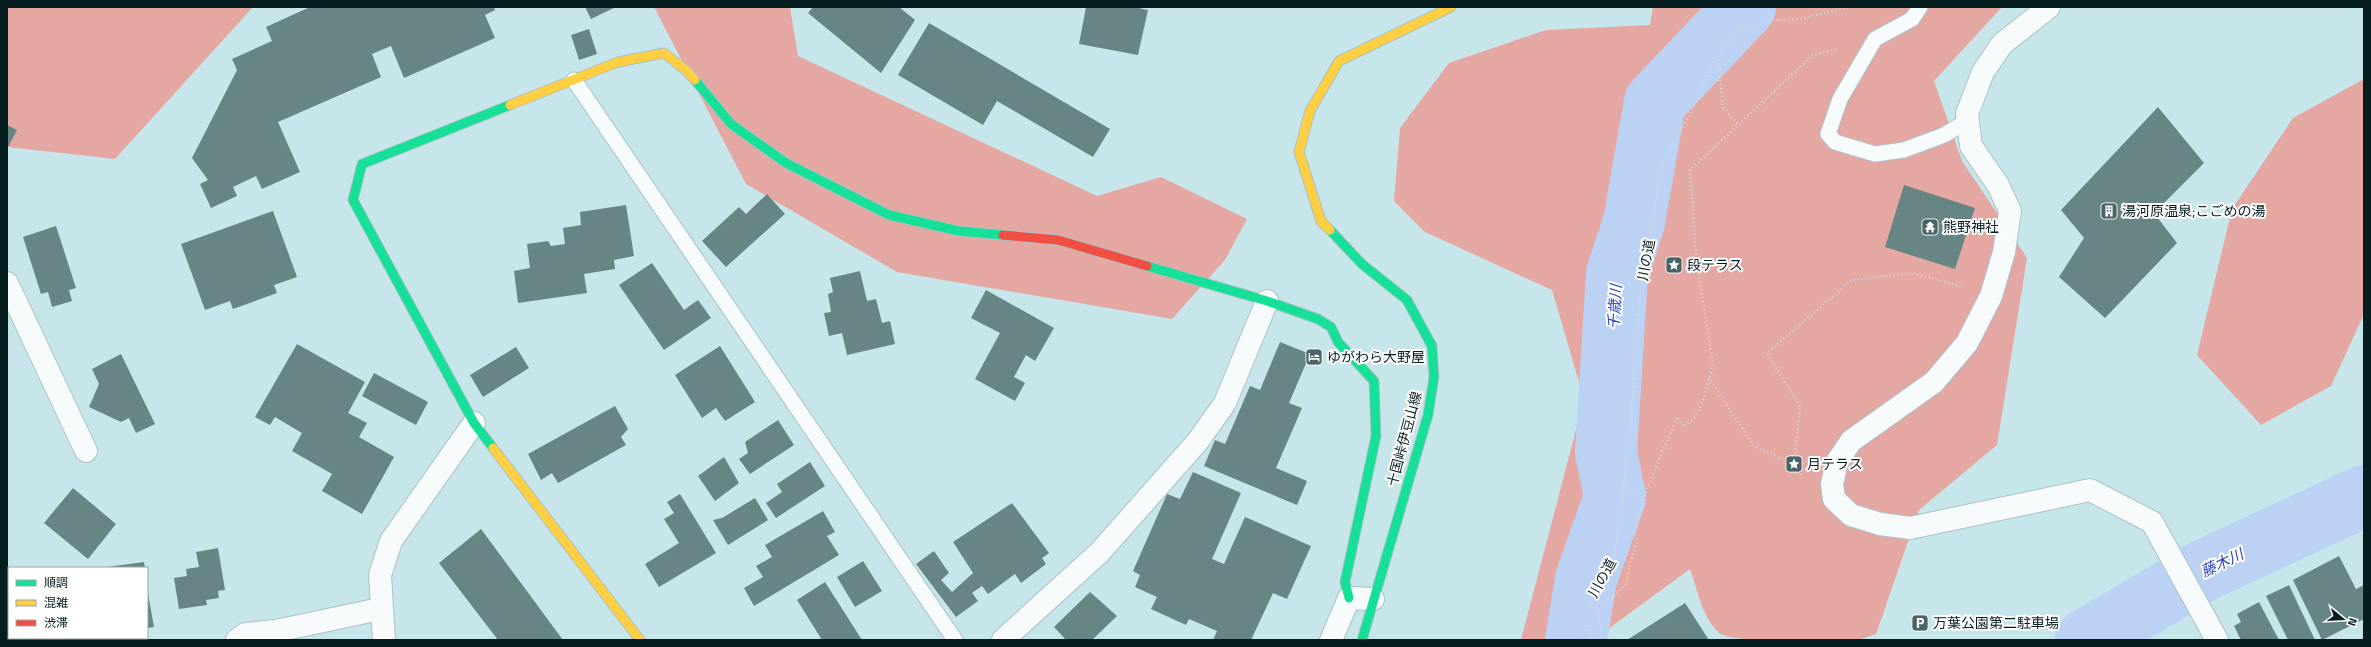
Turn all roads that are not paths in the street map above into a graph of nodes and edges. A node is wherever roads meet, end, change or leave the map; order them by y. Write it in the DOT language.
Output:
graph roads {
  1 [pos="1451,7"];
  2 [pos="1920,7"];
  3 [pos="2049,7"];
  4 [pos="574,80"];
  5 [pos="1967,121"];
  6 [pos="7,283"];
  7 [pos="1267,301"];
  8 [pos="474,423"];
  9 [pos="86,451"];
  10 [pos="1349,598"];
  11 [pos="1372,599"];
  12 [pos="380,609"];
  13 [pos="2212,632"];
  14 [pos="237,640"];
  15 [pos="384,640"];
  16 [pos="640,640"];
  17 [pos="955,640"];
  18 [pos="1003,640"];
  19 [pos="1331,640"];
  20 [pos="1362,640"];
  1 -- 11 [label="street, 十国峠伊豆山線"];
  2 -- 5 [label="lane"];
  3 -- 5 [label="street"];
  4 -- 7 [label="street"];
  4 -- 8 [label="street"];
  4 -- 17 [label="lane"];
  5 -- 13 [label="street"];
  6 -- 9 [label="street"];
  7 -- 10 [label="street"];
  7 -- 18 [label="street"];
  8 -- 12 [label="street"];
  8 -- 16 [label="street"];
  10 -- 11 [label="street"];
  10 -- 19 [label="street"];
  11 -- 20 [label="street, 十国峠伊豆山線"];
  12 -- 14 [label="street"];
  12 -- 15 [label="street"];
}
